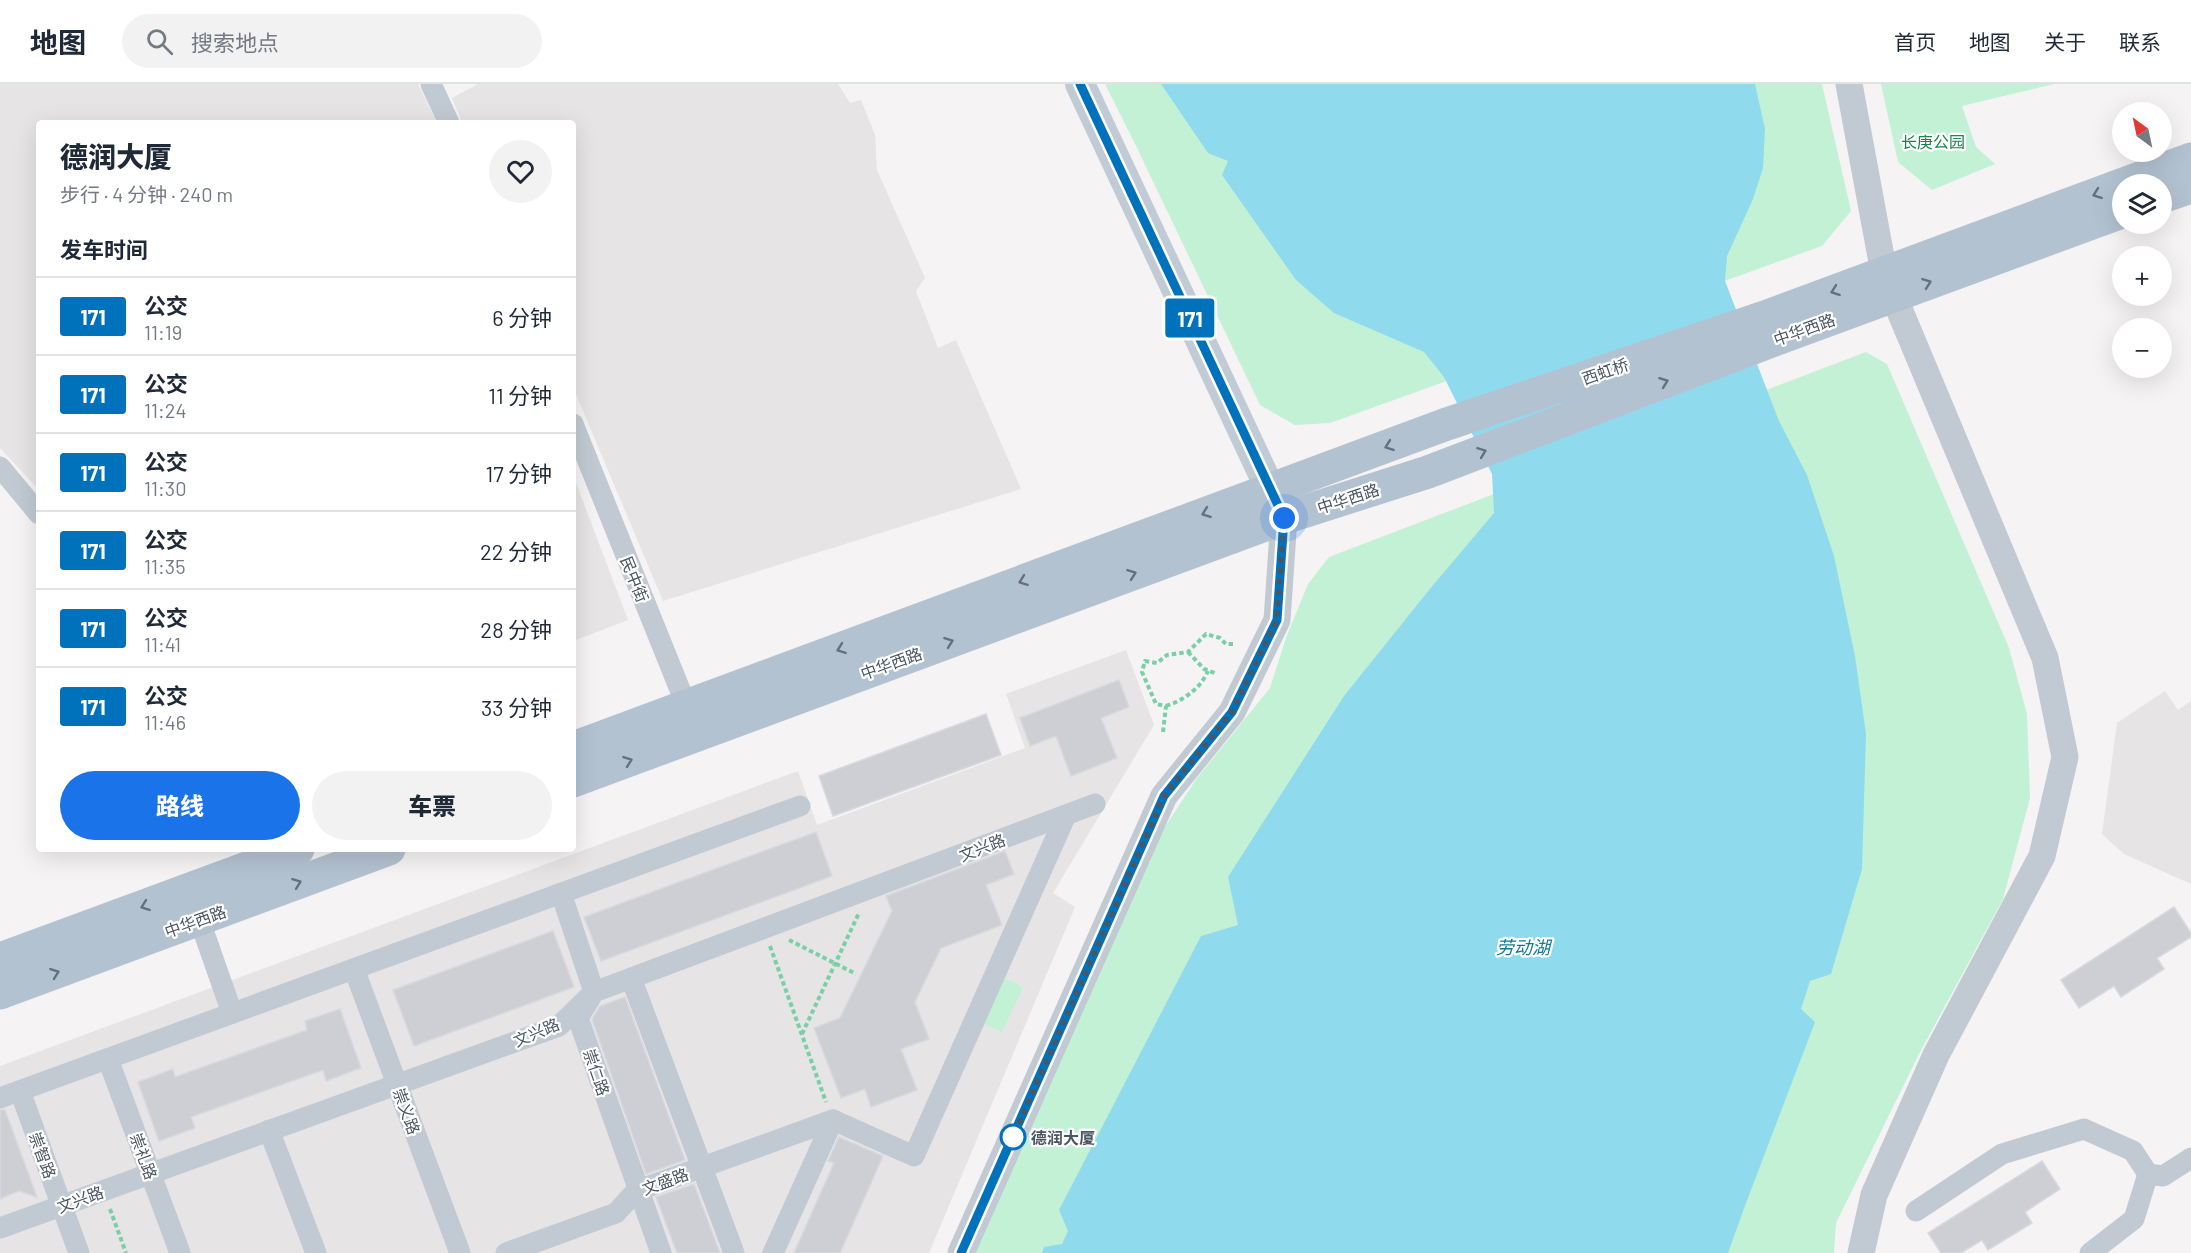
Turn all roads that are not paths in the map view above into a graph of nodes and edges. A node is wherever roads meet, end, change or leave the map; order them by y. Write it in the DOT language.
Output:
graph roads {
  1 [pos="431,84"];
  2 [pos="1080,84"];
  3 [pos="1849,84"];
  4 [pos="448,120"];
  5 [pos="2191,159"];
  6 [pos="2191,187"];
  7 [pos="2172,194"];
  8 [pos="2112,215"];
  9 [pos="1889,284"];
  10 [pos="1769,328"];
  11 [pos="1444,425"];
  12 [pos="576,431"];
  13 [pos="0,467"];
  14 [pos="1277,504"];
  15 [pos="36,510"];
  16 [pos="692,720"];
  17 [pos="576,747"];
  18 [pos="576,779"];
  19 [pos="1095,804"];
  20 [pos="800,806"];
  21 [pos="1066,815"];
  22 [pos="291,852"];
  23 [pos="370,852"];
  24 [pos="250,871"];
  25 [pos="561,893"];
  26 [pos="194,904"];
  27 [pos="0,959"];
  28 [pos="354,969"];
  29 [pos="631,978"];
  30 [pos="594,992"];
  31 [pos="0,993"];
  32 [pos="232,1013"];
  33 [pos="108,1059"];
  34 [pos="397,1084"];
  35 [pos="20,1091"];
  36 [pos="0,1098"];
  37 [pos="833,1120"];
  38 [pos="269,1130"];
  39 [pos="2191,1158"];
  40 [pos="702,1167"];
  41 [pos="150,1173"];
  42 [pos="2148,1174"];
  43 [pos="638,1190"];
  44 [pos="62,1205"];
  45 [pos="1916,1211"];
  46 [pos="0,1228"];
  47 [pos="79,1253"];
  48 [pos="180,1253"];
  49 [pos="316,1253"];
  50 [pos="460,1253"];
  51 [pos="506,1253"];
  52 [pos="661,1253"];
  53 [pos="734,1253"];
  54 [pos="773,1253"];
  55 [pos="961,1253"];
  56 [pos="1861,1253"];
  57 [pos="2090,1253"];
  1 -- 4 [label="street"];
  2 -- 14 [label="main road"];
  3 -- 9 [label="street"];
  5 -- 9 [label="main road, 中华西路, one-way"];
  6 -- 7 [label="main road"];
  9 -- 8 [label="main road, 中华西路, one-way"];
  9 -- 10 [label="main road, 中华西路"];
  9 -- 56 [label="street"];
  10 -- 11 [label="main road, 西虹桥"];
  14 -- 10 [label="main road, 中华西路, one-way"];
  11 -- 14 [label="main road, 中华西路, one-way"];
  12 -- 16 [label="street, 民中街"];
  13 -- 15 [label="street"];
  14 -- 16 [label="main road, 中华西路"];
  14 -- 55 [label="street"];
  16 -- 17 [label="main road, 中华西路"];
  18 -- 16 [label="main road, 中华西路, one-way"];
  19 -- 21 [label="street, 文兴路"];
  20 -- 25 [label="street"];
  21 -- 29 [label="street, 文兴路"];
  21 -- 37 [label="street"];
  22 -- 24 [label="main road, 中华西路"];
  24 -- 23 [label="main road, 中华西路, one-way"];
  24 -- 26 [label="main road, 中华西路"];
  25 -- 28 [label="street"];
  25 -- 30 [label="street"];
  26 -- 27 [label="main road, 中华西路, one-way"];
  31 -- 26 [label="main road, 中华西路, one-way"];
  26 -- 32 [label="street"];
  28 -- 32 [label="street"];
  28 -- 34 [label="street, 崇义路"];
  29 -- 30 [label="street, 文兴路"];
  29 -- 40 [label="street"];
  30 -- 34 [label="street, 文兴路"];
  30 -- 43 [label="street, 崇仁路"];
  32 -- 33 [label="street"];
  33 -- 35 [label="street"];
  33 -- 41 [label="street, 崇礼路"];
  34 -- 38 [label="street, 文兴路"];
  34 -- 50 [label="street, 崇义路"];
  35 -- 36 [label="street"];
  35 -- 44 [label="street, 崇智路"];
  37 -- 40 [label="street, 文盛路"];
  37 -- 54 [label="street"];
  38 -- 41 [label="street, 文兴路"];
  38 -- 49 [label="street"];
  39 -- 42 [label="street"];
  40 -- 43 [label="street, 文盛路"];
  40 -- 53 [label="street"];
  41 -- 44 [label="street, 文兴路"];
  41 -- 48 [label="street, 崇礼路"];
  42 -- 45 [label="street"];
  42 -- 57 [label="street"];
  43 -- 51 [label="street, 文盛路"];
  43 -- 52 [label="street, 崇仁路"];
  44 -- 46 [label="street, 文兴路"];
  44 -- 47 [label="street, 崇智路"];
}
